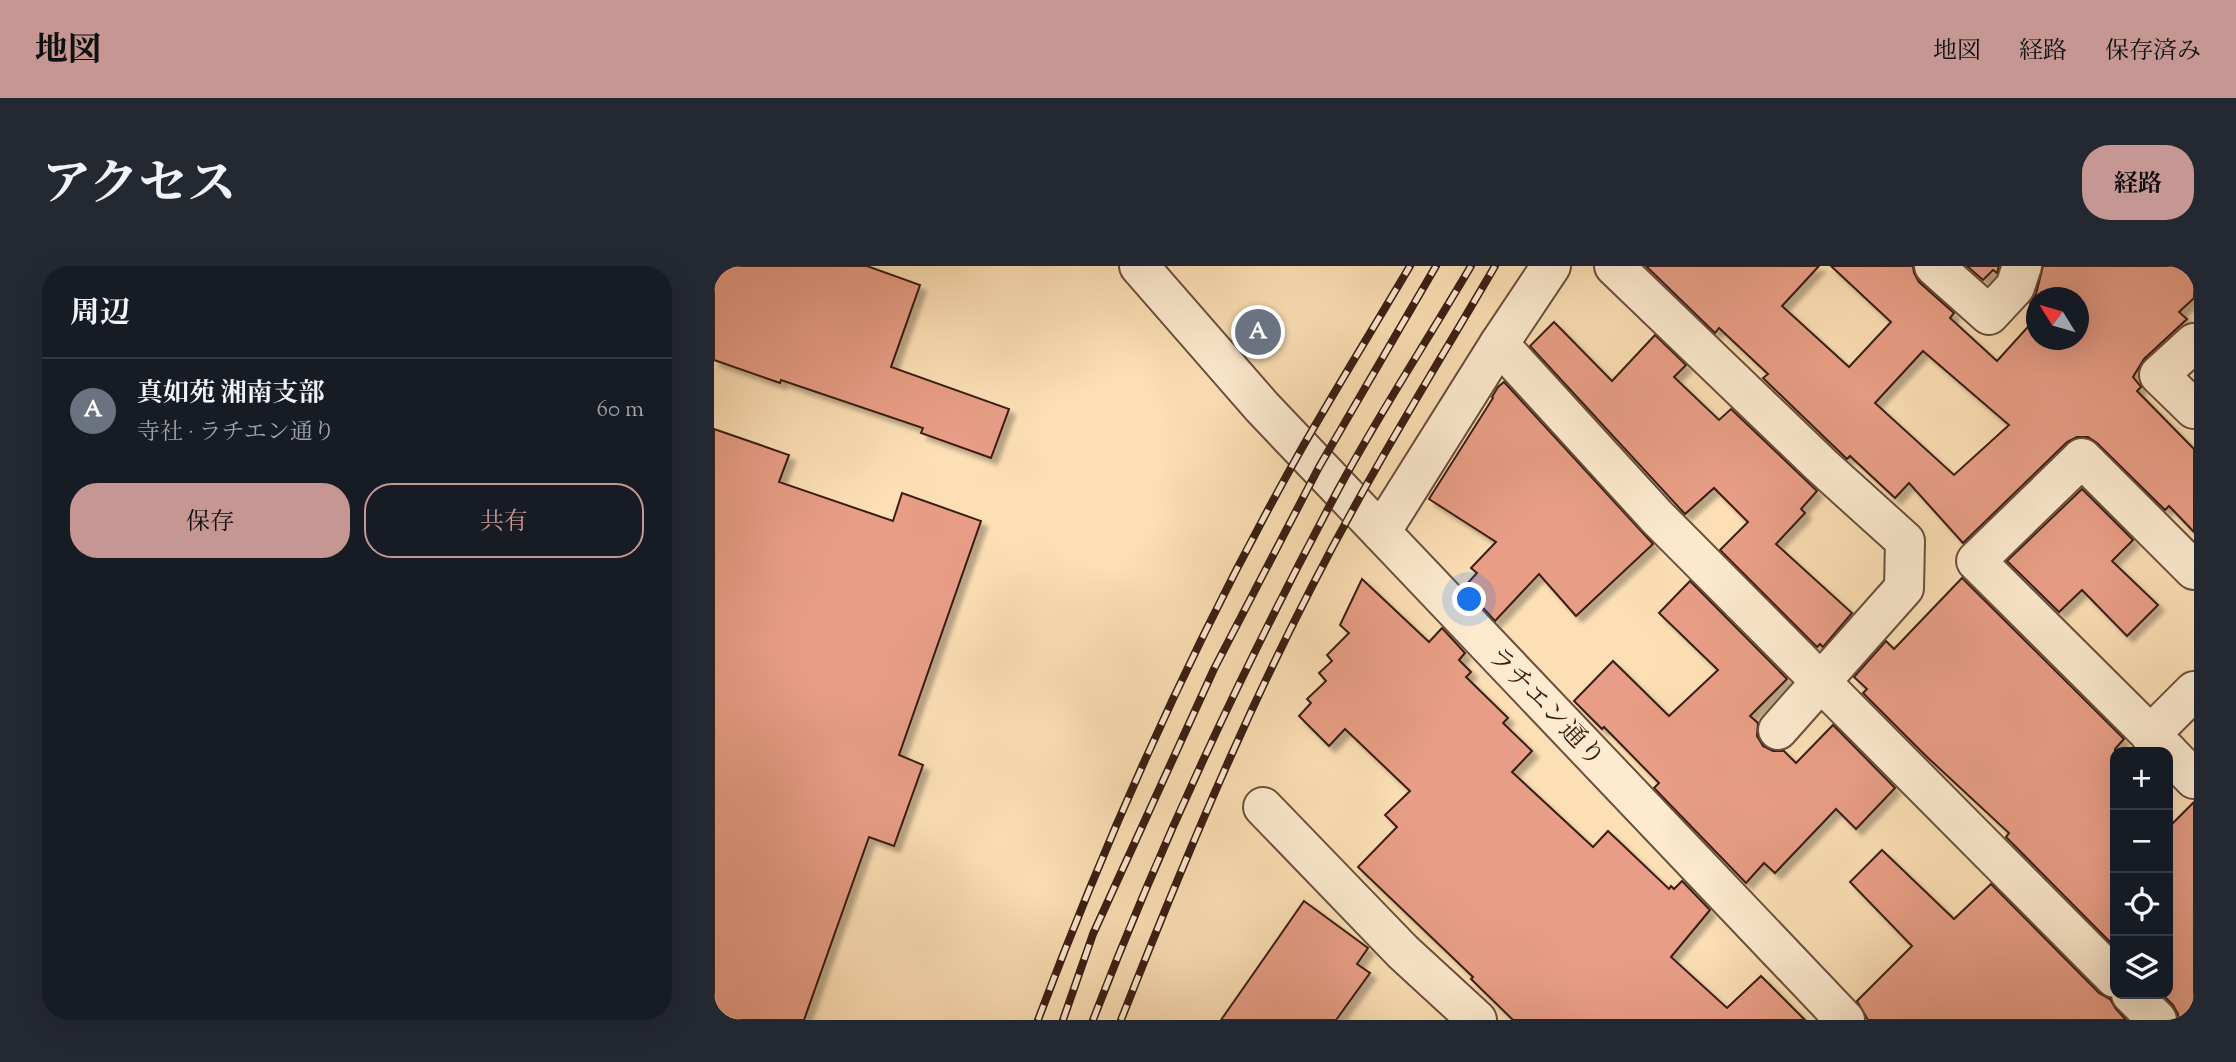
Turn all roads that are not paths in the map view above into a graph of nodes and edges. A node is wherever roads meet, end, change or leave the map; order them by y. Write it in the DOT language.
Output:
graph roads {
  1 [pos="1139,266"];
  2 [pos="1551,266"];
  3 [pos="1614,266"];
  4 [pos="1934,266"];
  5 [pos="2022,266"];
  6 [pos="2194,342"];
  7 [pos="1499,344"];
  8 [pos="2194,409"];
  9 [pos="1381,532"];
  10 [pos="2194,570"];
  11 [pos="1819,683"];
  12 [pos="2194,691"];
  13 [pos="1778,730"];
  14 [pos="2162,747"];
  15 [pos="2173,758"];
  16 [pos="2194,779"];
  17 [pos="1263,807"];
  18 [pos="2110,973"];
  19 [pos="2135,999"];
  20 [pos="1834,1016"];
  21 [pos="1477,1020"];
  22 [pos="2157,1020"];
  1 -- 9 [label="street, ラチエン通り"];
  2 -- 7 [label="street"];
  3 -- 11 [label="street"];
  4 -- 5 [label="street"];
  6 -- 8 [label="street"];
  7 -- 9 [label="street"];
  7 -- 11 [label="street"];
  9 -- 20 [label="street, ラチエン通り"];
  10 -- 14 [label="street"];
  11 -- 13 [label="street"];
  11 -- 18 [label="street"];
  12 -- 14 [label="street"];
  15 -- 16 [label="street"];
  17 -- 21 [label="street"];
  19 -- 22 [label="street"];
}
